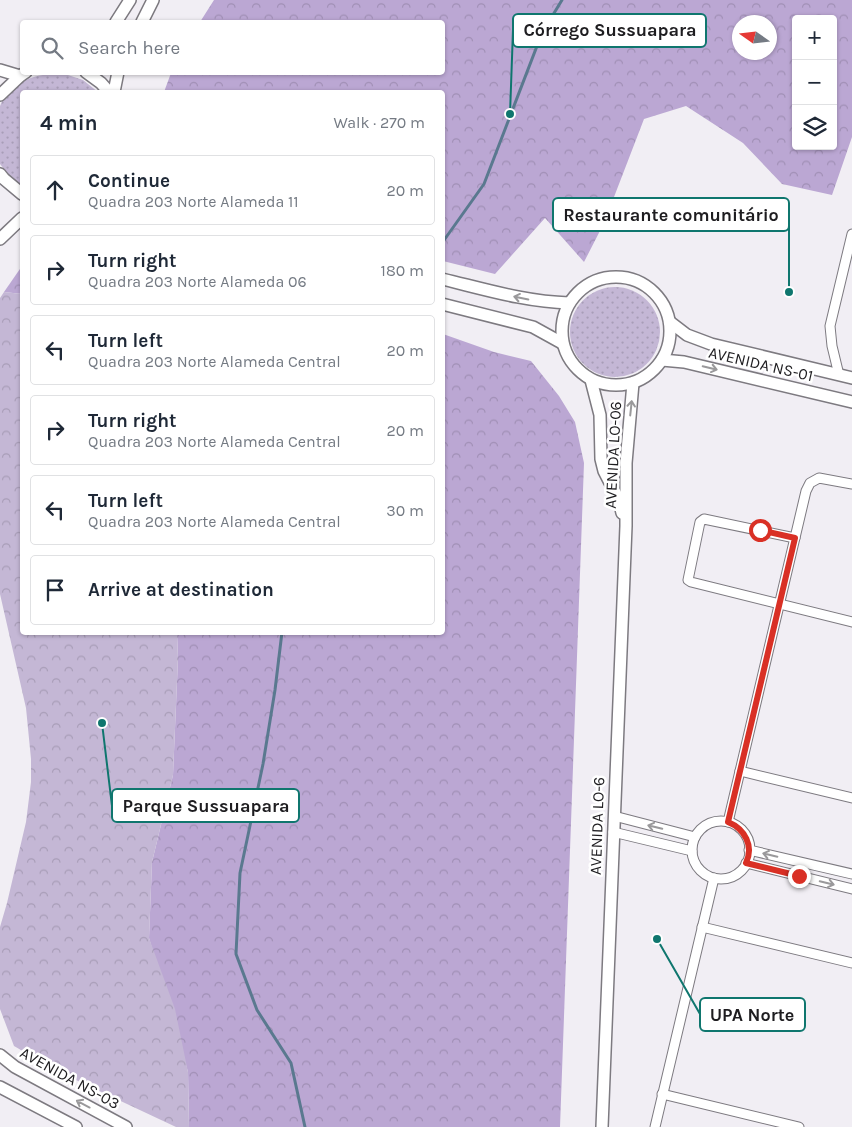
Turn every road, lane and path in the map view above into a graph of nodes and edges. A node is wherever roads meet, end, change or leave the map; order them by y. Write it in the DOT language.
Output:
graph roads {
  1 [pos="130,0"];
  2 [pos="153,0"];
  3 [pos="117,20"];
  4 [pos="143,20"];
  5 [pos="0,70"];
  6 [pos="20,73"];
  7 [pos="22,75"];
  8 [pos="90,75"];
  9 [pos="117,75"];
  10 [pos="107,90"];
  11 [pos="114,90"];
  12 [pos="0,94"];
  13 [pos="0,174"];
  14 [pos="20,192"];
  15 [pos="20,220"];
  16 [pos="852,234"];
  17 [pos="0,239"];
  18 [pos="445,280"];
  19 [pos="570,303"];
  20 [pos="445,305"];
  21 [pos="670,322"];
  22 [pos="562,343"];
  23 [pos="662,360"];
  24 [pos="839,375"];
  25 [pos="852,378"];
  26 [pos="591,380"];
  27 [pos="633,383"];
  28 [pos="852,402"];
  29 [pos="852,484"];
  30 [pos="626,526"];
  31 [pos="795,538"];
  32 [pos="780,604"];
  33 [pos="852,622"];
  34 [pos="740,771"];
  35 [pos="852,798"];
  36 [pos="614,816"];
  37 [pos="728,822"];
  38 [pos="613,832"];
  39 [pos="695,837"];
  40 [pos="749,850"];
  41 [pos="692,851"];
  42 [pos="746,863"];
  43 [pos="852,874"];
  44 [pos="714,878"];
  45 [pos="852,889"];
  46 [pos="702,927"];
  47 [pos="852,963"];
  48 [pos="0,1055"];
  49 [pos="0,1087"];
  50 [pos="662,1094"];
  51 [pos="76,1127"];
  52 [pos="126,1127"];
  53 [pos="602,1127"];
  54 [pos="654,1127"];
  55 [pos="799,1127"];
  1 -- 3 [label="street"];
  2 -- 4 [label="street"];
  5 -- 6 [label="street"];
  7 -- 12 [label="street"];
  8 -- 10 [label="street"];
  9 -- 11 [label="street"];
  13 -- 14 [label="street"];
  15 -- 17 [label="street"];
  16 -- 24 [label="street"];
  19 -- 18 [label="street, one-way"];
  19 -- 21 [label="street"];
  19 -- 22 [label="street"];
  20 -- 22 [label="street"];
  21 -- 23 [label="street"];
  21 -- 24 [label="street, AVENIDA NS-01"];
  22 -- 26 [label="street"];
  23 -- 27 [label="street"];
  23 -- 28 [label="street, AVENIDA NS-01, one-way"];
  24 -- 25 [label="street, AVENIDA NS-01"];
  26 -- 27 [label="street"];
  26 -- 30 [label="street, AVENIDA LO-06"];
  30 -- 27 [label="street, AVENIDA LO-06, one-way"];
  29 -- 31 [label="street"];
  30 -- 36 [label="street, AVENIDA LO-6"];
  31 -- 32 [label="street"];
  31 -- 32 [label="street"];
  32 -- 33 [label="street"];
  32 -- 34 [label="street"];
  34 -- 35 [label="street"];
  34 -- 37 [label="street"];
  36 -- 38 [label="street, AVENIDA LO-6"];
  39 -- 36 [label="street, one-way"];
  37 -- 39 [label="street"];
  37 -- 40 [label="street"];
  38 -- 41 [label="street"];
  38 -- 53 [label="street, AVENIDA LO-6"];
  39 -- 41 [label="street"];
  40 -- 42 [label="street"];
  43 -- 40 [label="street, one-way"];
  41 -- 44 [label="street"];
  42 -- 44 [label="street"];
  42 -- 45 [label="street, one-way"];
  44 -- 46 [label="street"];
  46 -- 47 [label="street"];
  46 -- 50 [label="street"];
  52 -- 48 [label="street, AVENIDA NS-03, one-way"];
  49 -- 51 [label="street"];
  50 -- 54 [label="street"];
  50 -- 55 [label="street"];
}
